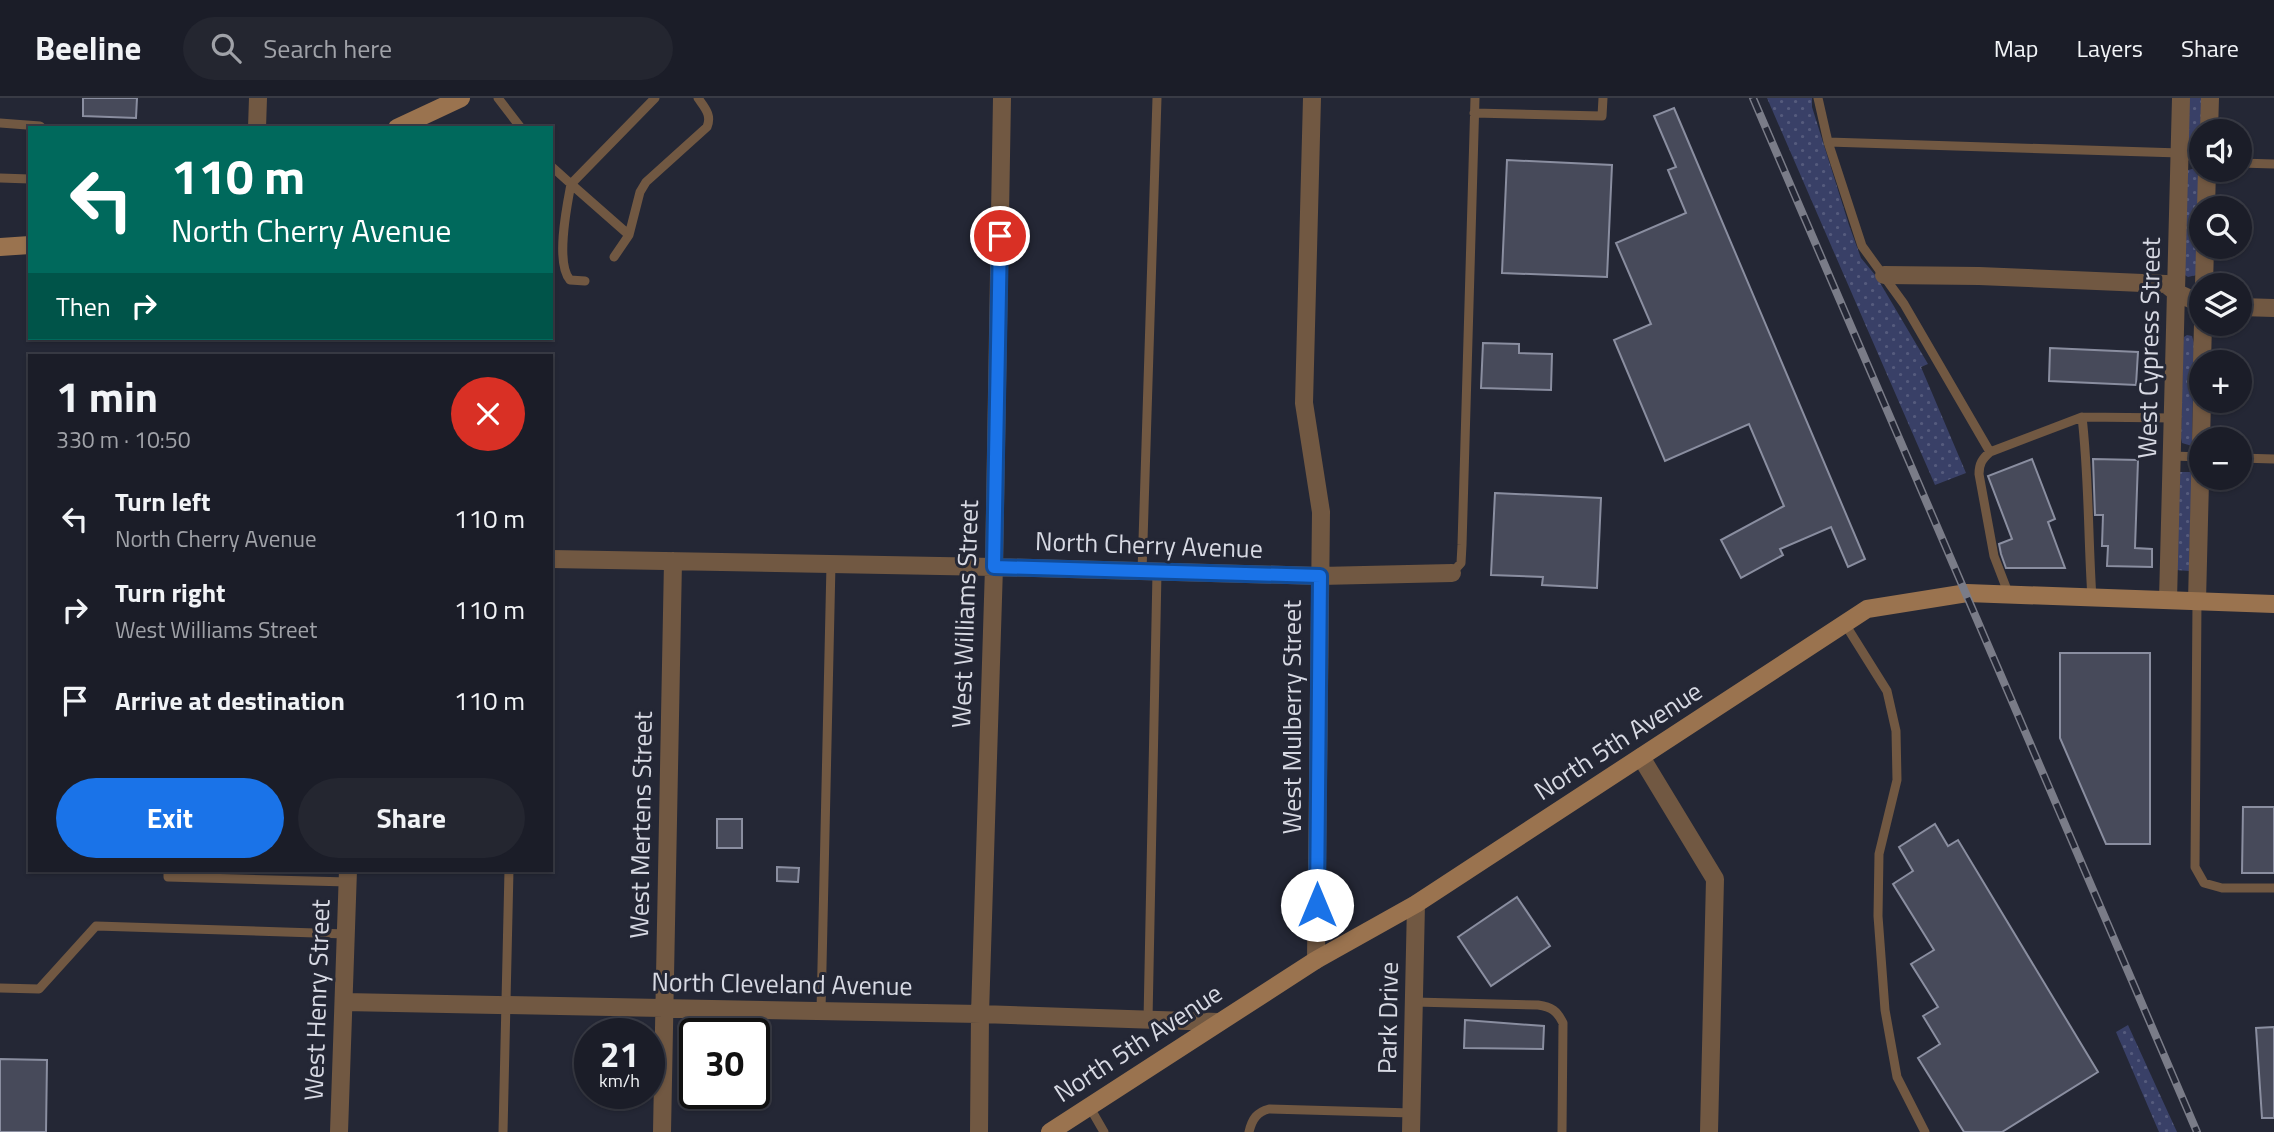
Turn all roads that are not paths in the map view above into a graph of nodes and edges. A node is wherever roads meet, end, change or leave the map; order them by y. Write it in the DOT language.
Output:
graph roads {
  1 [pos="258,98"];
  2 [pos="461,98"];
  3 [pos="499,98"];
  4 [pos="655,98"];
  5 [pos="698,98"];
  6 [pos="1002,98"];
  7 [pos="1157,98"];
  8 [pos="1312,98"];
  9 [pos="1475,98"];
  10 [pos="1603,98"];
  11 [pos="1818,98"];
  12 [pos="2181,98"];
  13 [pos="2210,98"];
  14 [pos="1474,113"];
  15 [pos="2209,119"];
  16 [pos="0,123"];
  17 [pos="40,126"];
  18 [pos="257,126"];
  19 [pos="401,126"];
  20 [pos="520,126"];
  21 [pos="1828,142"];
  22 [pos="2179,153"];
  23 [pos="2189,156"];
  24 [pos="2252,163"];
  25 [pos="2274,164"];
  26 [pos="553,168"];
  27 [pos="0,178"];
  28 [pos="28,179"];
  29 [pos="571,184"];
  30 [pos="629,234"];
  31 [pos="28,245"];
  32 [pos="0,247"];
  33 [pos="614,257"];
  34 [pos="1884,275"];
  35 [pos="585,281"];
  36 [pos="2177,293"];
  37 [pos="2189,298"];
  38 [pos="2252,307"];
  39 [pos="2274,308"];
  40 [pos="2082,417"];
  41 [pos="2174,418"];
  42 [pos="1990,452"];
  43 [pos="2172,456"];
  44 [pos="2189,457"];
  45 [pos="2252,458"];
  46 [pos="2274,459"];
  47 [pos="2200,490"];
  48 [pos="553,559"];
  49 [pos="673,561"];
  50 [pos="831,564"];
  51 [pos="994,567"];
  52 [pos="1150,572"];
  53 [pos="1452,573"];
  54 [pos="1320,576"];
  55 [pos="2009,596"];
  56 [pos="2092,598"];
  57 [pos="2168,600"];
  58 [pos="2197,601"];
  59 [pos="2274,604"];
  60 [pos="1844,624"];
  61 [pos="1641,757"];
  62 [pos="168,872"];
  63 [pos="509,872"];
  64 [pos="348,876"];
  65 [pos="2274,888"];
  66 [pos="1416,904"];
  67 [pos="346,934"];
  68 [pos="1316,960"];
  69 [pos="0,988"];
  70 [pos="344,1002"];
  71 [pos="1414,1002"];
  72 [pos="506,1005"];
  73 [pos="663,1008"];
  74 [pos="821,1011"];
  75 [pos="980,1014"];
  76 [pos="1148,1020"];
  77 [pos="1218,1022"];
  78 [pos="1089,1106"];
  79 [pos="1412,1113"];
  80 [pos="339,1132"];
  81 [pos="503,1132"];
  82 [pos="662,1132"];
  83 [pos="979,1132"];
  84 [pos="1050,1132"];
  85 [pos="1104,1132"];
  86 [pos="1249,1132"];
  87 [pos="1411,1132"];
  88 [pos="1562,1132"];
  89 [pos="1709,1132"];
  90 [pos="1925,1132"];
  1 -- 18 [label="street"];
  2 -- 19 [label="street"];
  3 -- 20 [label="lane"];
  4 -- 29 [label="lane"];
  5 -- 30 [label="lane"];
  6 -- 51 [label="street, West Williams Street"];
  7 -- 52 [label="lane"];
  8 -- 54 [label="street, West Mulberry Street"];
  9 -- 14 [label="lane"];
  10 -- 14 [label="lane"];
  11 -- 21 [label="lane"];
  12 -- 22 [label="street, West Cypress Street"];
  13 -- 15 [label="street"];
  14 -- 53 [label="lane"];
  16 -- 17 [label="lane"];
  21 -- 22 [label="lane"];
  21 -- 34 [label="lane"];
  22 -- 23 [label="lane"];
  22 -- 36 [label="street, West Cypress Street"];
  24 -- 25 [label="lane"];
  26 -- 29 [label="lane"];
  27 -- 28 [label="lane"];
  29 -- 30 [label="lane"];
  29 -- 35 [label="lane"];
  30 -- 33 [label="lane"];
  31 -- 32 [label="street"];
  34 -- 36 [label="street"];
  34 -- 42 [label="lane"];
  36 -- 37 [label="street"];
  36 -- 41 [label="street, West Cypress Street"];
  38 -- 39 [label="street"];
  40 -- 41 [label="lane"];
  40 -- 42 [label="lane"];
  40 -- 56 [label="lane"];
  41 -- 43 [label="street, West Cypress Street"];
  42 -- 55 [label="lane"];
  43 -- 44 [label="lane"];
  43 -- 57 [label="street, West Cypress Street"];
  45 -- 46 [label="lane"];
  47 -- 58 [label="street, West Cypress Street"];
  48 -- 49 [label="street, North Cherry Avenue"];
  49 -- 50 [label="street, North Cherry Avenue"];
  49 -- 73 [label="street, West Mertens Street"];
  50 -- 51 [label="street, North Cherry Avenue"];
  50 -- 74 [label="lane"];
  51 -- 52 [label="street, North Cherry Avenue"];
  51 -- 75 [label="street, West Williams Street"];
  52 -- 54 [label="street, North Cherry Avenue"];
  52 -- 76 [label="lane"];
  53 -- 54 [label="street, North Cherry Avenue"];
  54 -- 68 [label="street, West Mulberry Street"];
  55 -- 56 [label="street, North 5th Avenue"];
  55 -- 60 [label="street, North 5th Avenue"];
  56 -- 57 [label="street, North 5th Avenue"];
  57 -- 58 [label="street, North 5th Avenue"];
  58 -- 59 [label="street, North 5th Avenue"];
  58 -- 65 [label="lane"];
  60 -- 61 [label="street, North 5th Avenue"];
  60 -- 90 [label="lane"];
  61 -- 66 [label="street, North 5th Avenue"];
  61 -- 89 [label="street"];
  62 -- 64 [label="lane"];
  63 -- 72 [label="lane"];
  64 -- 67 [label="street, West Henry Street"];
  66 -- 68 [label="street, North 5th Avenue"];
  66 -- 71 [label="street, Park Drive"];
  67 -- 69 [label="lane"];
  67 -- 70 [label="street, West Henry Street"];
  68 -- 77 [label="street, North 5th Avenue"];
  70 -- 72 [label="street, North Cleveland Avenue"];
  70 -- 80 [label="street, West Henry Street"];
  71 -- 79 [label="street, Park Drive"];
  71 -- 88 [label="lane"];
  72 -- 73 [label="street, North Cleveland Avenue"];
  72 -- 81 [label="lane"];
  73 -- 74 [label="street, North Cleveland Avenue"];
  73 -- 82 [label="street, West Mertens Street"];
  74 -- 75 [label="street, North Cleveland Avenue"];
  75 -- 76 [label="street, North Cleveland Avenue"];
  75 -- 83 [label="street, West Williams Street"];
  76 -- 77 [label="street, North Cleveland Avenue"];
  77 -- 78 [label="street, North 5th Avenue"];
  78 -- 84 [label="street, North 5th Avenue"];
  78 -- 85 [label="lane"];
  79 -- 86 [label="lane"];
  79 -- 87 [label="street, Park Drive"];
}
